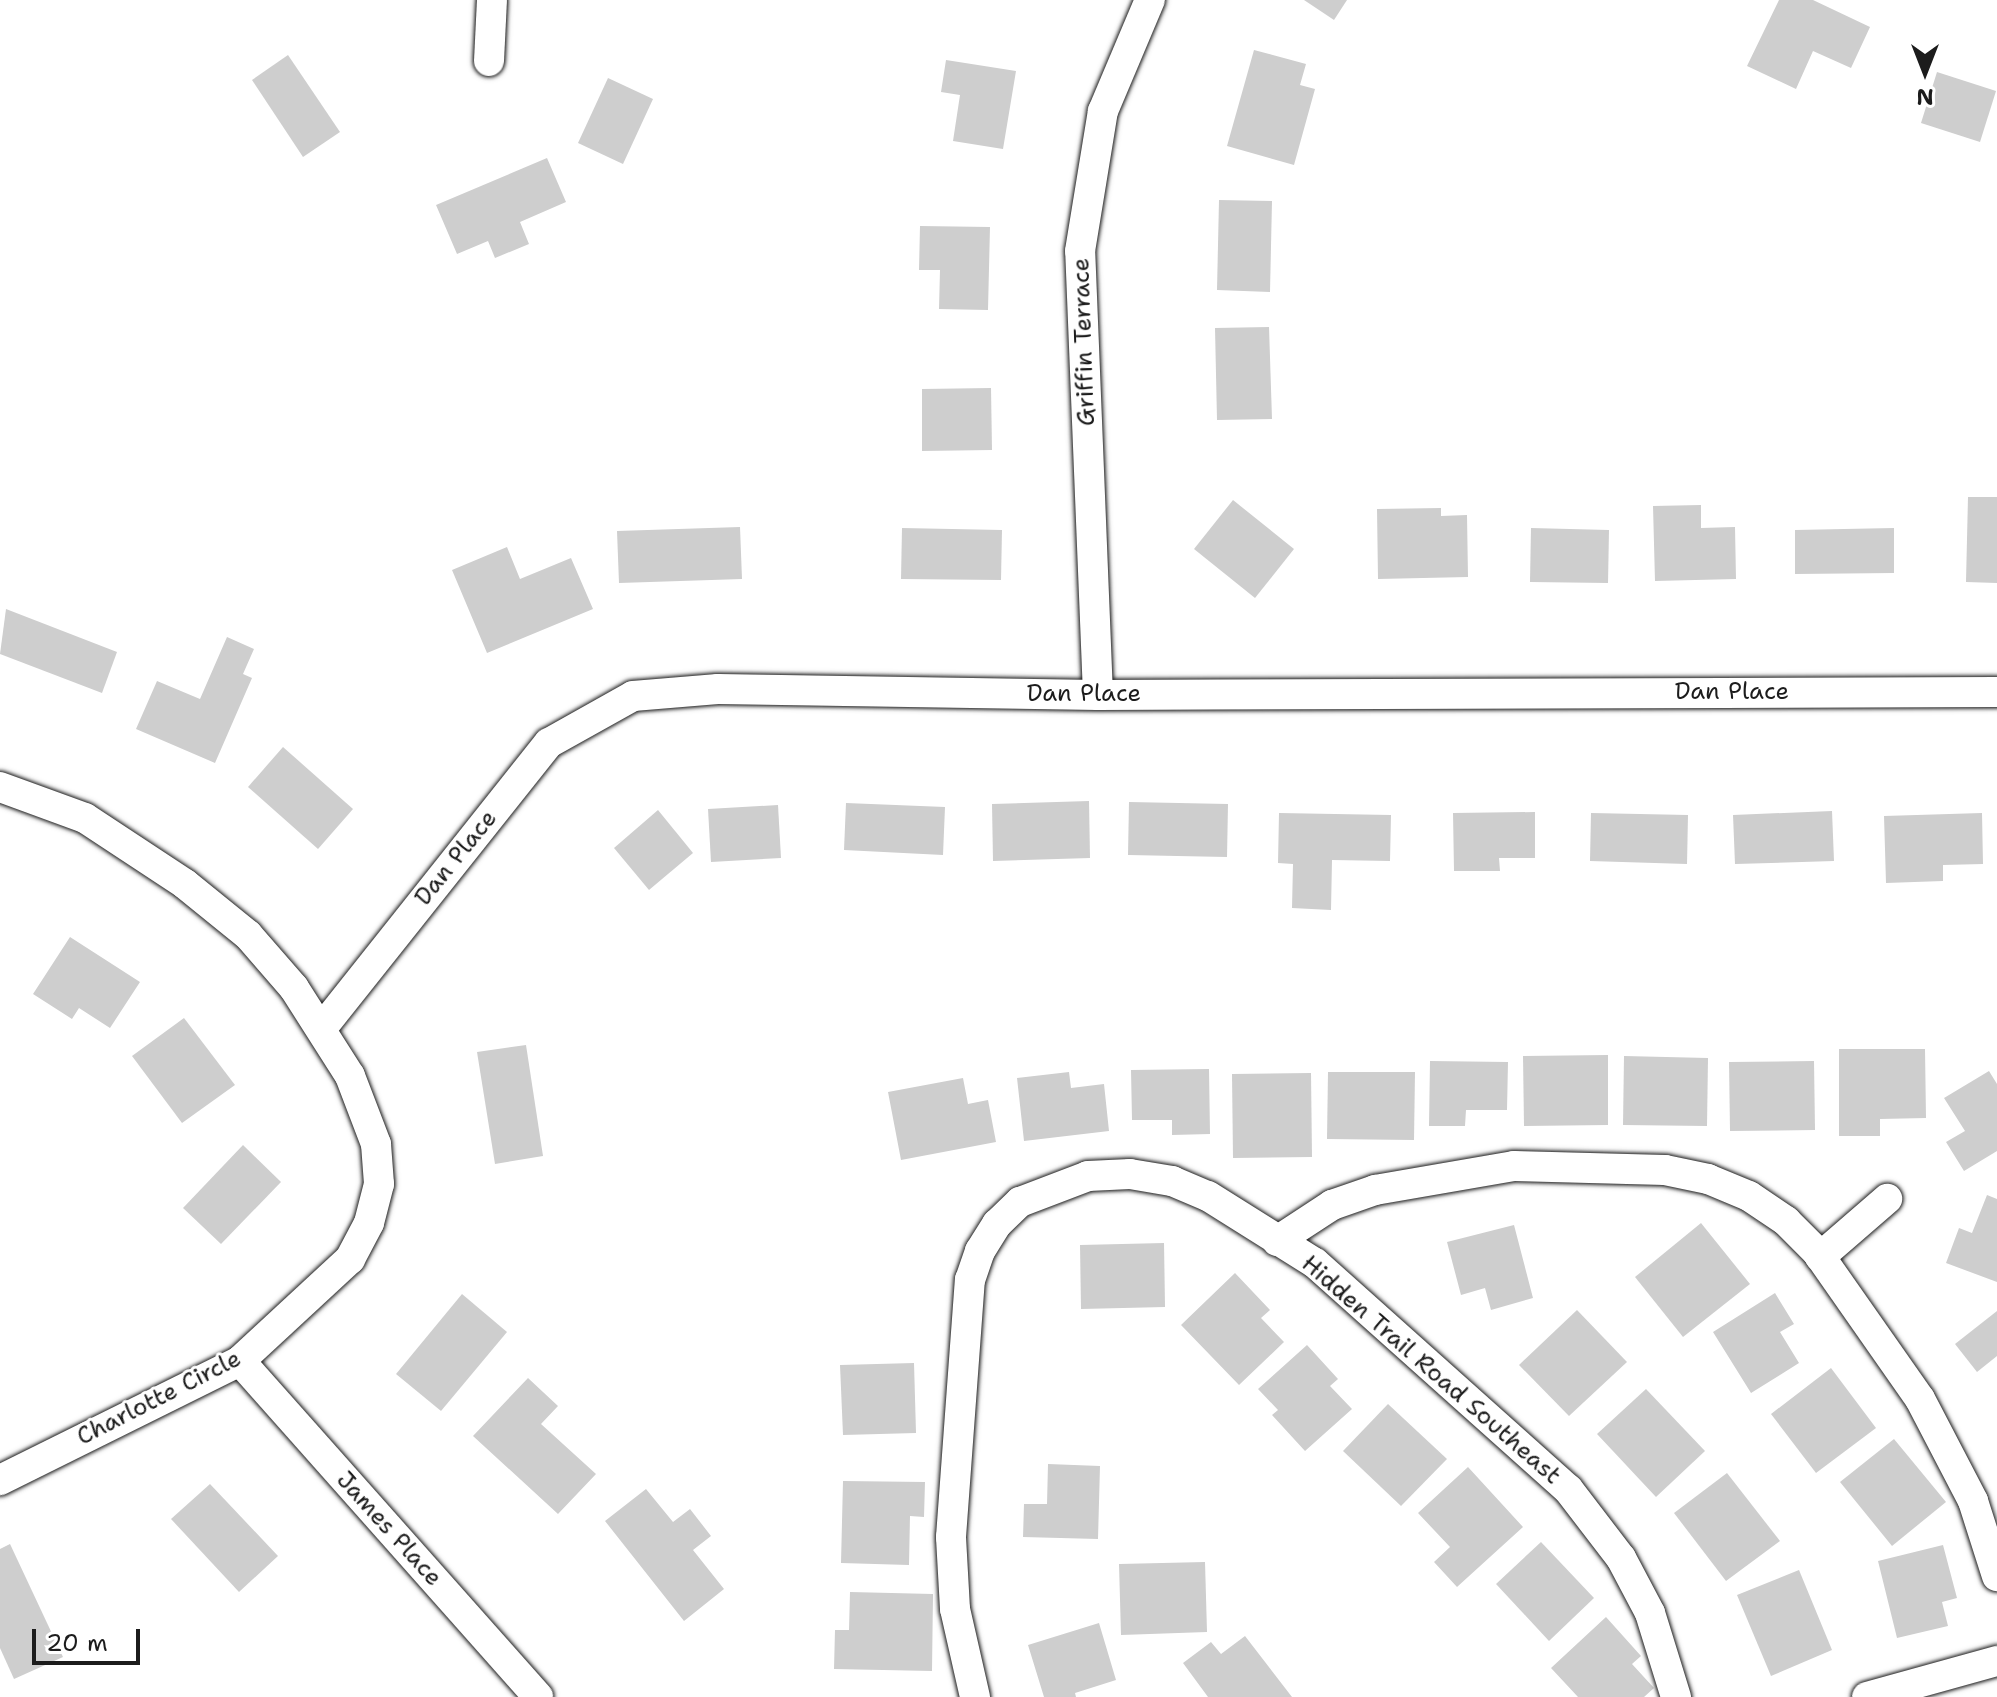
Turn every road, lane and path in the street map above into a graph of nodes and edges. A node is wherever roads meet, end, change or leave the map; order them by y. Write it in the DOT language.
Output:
graph roads {
  1 [pos="492,0"];
  2 [pos="1150,0"];
  3 [pos="489,61"];
  4 [pos="1997,692"];
  5 [pos="1098,695"];
  6 [pos="0,787"];
  7 [pos="322,1028"];
  8 [pos="1887,1199"];
  9 [pos="1277,1241"];
  10 [pos="1820,1257"];
  11 [pos="240,1361"];
  12 [pos="0,1480"];
  13 [pos="1997,1576"];
  14 [pos="1997,1661"];
  15 [pos="538,1697"];
  16 [pos="975,1697"];
  17 [pos="1676,1697"];
  18 [pos="1867,1697"];
  1 -- 3 [label="street"];
  2 -- 5 [label="street, Griffin Terrace"];
  4 -- 5 [label="street, Dan Place"];
  5 -- 7 [label="street, Dan Place"];
  6 -- 7 [label="street, Charlotte Circle"];
  7 -- 11 [label="street, Charlotte Circle"];
  8 -- 10 [label="street"];
  9 -- 10 [label="street"];
  9 -- 16 [label="street, Hidden Trail Road Southeast"];
  9 -- 17 [label="street, Hidden Trail Road Southeast"];
  10 -- 13 [label="street"];
  11 -- 12 [label="street, Charlotte Circle"];
  11 -- 15 [label="street, James Place"];
  14 -- 18 [label="street"];
}
